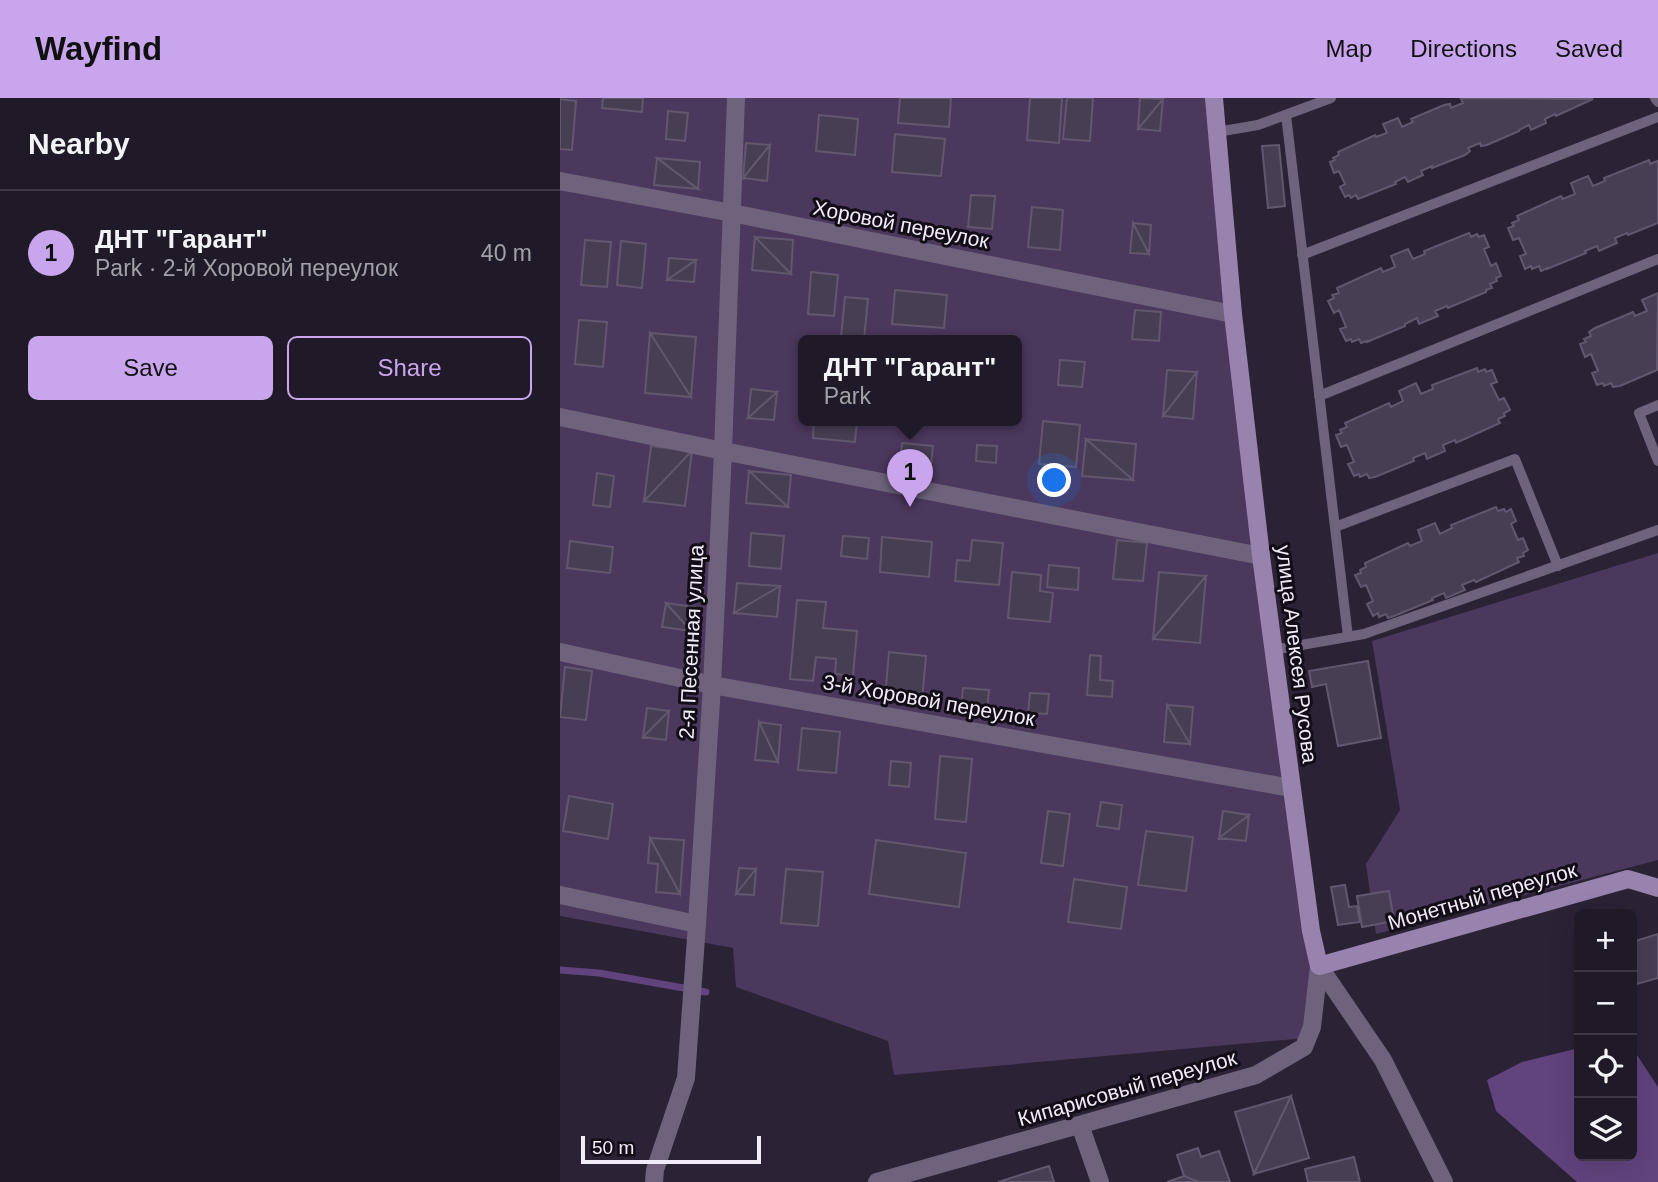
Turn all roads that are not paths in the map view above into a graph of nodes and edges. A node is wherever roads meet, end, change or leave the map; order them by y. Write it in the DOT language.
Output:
graph roads {
  1 [pos="736,98"];
  2 [pos="1214,98"];
  3 [pos="1331,98"];
  4 [pos="1286,115"];
  5 [pos="1658,117"];
  6 [pos="1217,132"];
  7 [pos="560,181"];
  8 [pos="732,214"];
  9 [pos="1303,255"];
  10 [pos="1658,259"];
  11 [pos="1233,314"];
  12 [pos="1319,396"];
  13 [pos="1658,405"];
  14 [pos="560,417"];
  15 [pos="723,451"];
  16 [pos="1658,461"];
  17 [pos="1335,527"];
  18 [pos="1658,530"];
  19 [pos="1261,556"];
  20 [pos="1558,566"];
  21 [pos="1348,637"];
  22 [pos="1273,650"];
  23 [pos="560,652"];
  24 [pos="712,685"];
  25 [pos="1291,788"];
  26 [pos="1658,888"];
  27 [pos="560,895"];
  28 [pos="697,924"];
  29 [pos="1319,966"];
  30 [pos="1080,1125"];
  31 [pos="654,1182"];
  32 [pos="877,1182"];
  33 [pos="1100,1182"];
  34 [pos="1444,1182"];
  1 -- 8 [label="street, 2-я Песенная улица"];
  2 -- 6 [label="street, улица Алексея Русова"];
  3 -- 4 [label="lane"];
  4 -- 6 [label="lane"];
  4 -- 9 [label="lane"];
  5 -- 9 [label="lane"];
  6 -- 11 [label="street, улица Алексея Русова"];
  7 -- 8 [label="street, Хоровой переулок"];
  8 -- 11 [label="street, Хоровой переулок"];
  8 -- 15 [label="street, 2-я Песенная улица"];
  9 -- 12 [label="lane"];
  10 -- 12 [label="lane"];
  11 -- 19 [label="street, улица Алексея Русова"];
  12 -- 17 [label="lane"];
  13 -- 16 [label="lane"];
  14 -- 15 [label="street"];
  15 -- 19 [label="street"];
  15 -- 24 [label="street, 2-я Песенная улица"];
  17 -- 20 [label="lane"];
  17 -- 21 [label="lane"];
  18 -- 20 [label="lane"];
  19 -- 22 [label="street, улица Алексея Русова"];
  20 -- 21 [label="lane"];
  21 -- 22 [label="lane"];
  22 -- 25 [label="street, улица Алексея Русова"];
  23 -- 24 [label="street, 3-й Хоровой переулок"];
  24 -- 25 [label="street, 3-й Хоровой переулок"];
  24 -- 28 [label="street, 2-я Песенная улица"];
  25 -- 29 [label="street, улица Алексея Русова"];
  26 -- 29 [label="street, Монетный переулок"];
  27 -- 28 [label="street"];
  28 -- 31 [label="street, 2-я Песенная улица"];
  29 -- 30 [label="street, Кипарисовый переулок"];
  29 -- 34 [label="street, улица Алексея Русова"];
  30 -- 32 [label="street, Кипарисовый переулок"];
  30 -- 33 [label="street"];
}
